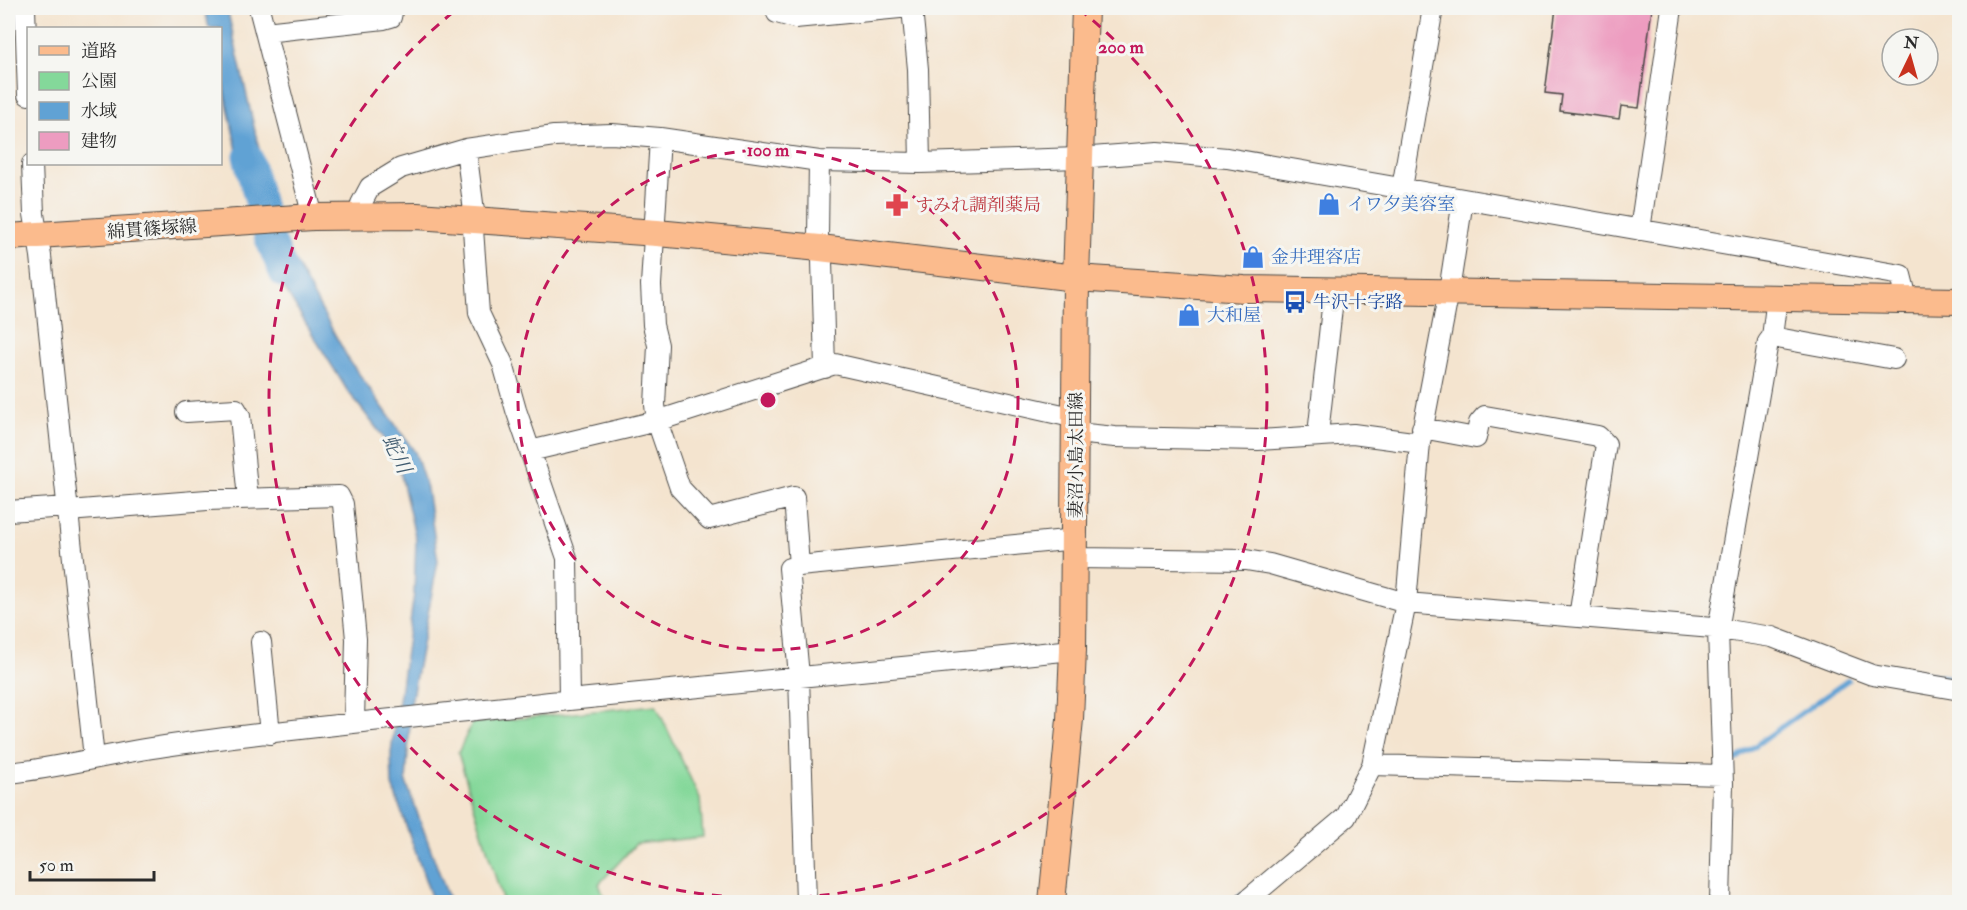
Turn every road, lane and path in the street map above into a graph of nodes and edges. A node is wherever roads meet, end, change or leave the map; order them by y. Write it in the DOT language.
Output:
graph roads {
  1 [pos="25,8"];
  2 [pos="259,8"];
  3 [pos="393,8"];
  4 [pos="776,8"];
  5 [pos="900,8"];
  6 [pos="912,8"];
  7 [pos="1085,8"];
  8 [pos="1433,8"];
  9 [pos="1672,8"];
  10 [pos="265,32"];
  11 [pos="27,66"];
  12 [pos="660,138"];
  13 [pos="466,149"];
  14 [pos="1079,158"];
  15 [pos="819,161"];
  16 [pos="920,163"];
  17 [pos="32,165"];
  18 [pos="1402,188"];
  19 [pos="1463,200"];
  20 [pos="359,215"];
  21 [pos="304,218"];
  22 [pos="475,219"];
  23 [pos="1640,230"];
  24 [pos="657,233"];
  25 [pos="38,236"];
  26 [pos="8,237"];
  27 [pos="820,248"];
  28 [pos="1076,278"];
  29 [pos="1334,290"];
  30 [pos="1449,291"];
  31 [pos="1777,297"];
  32 [pos="1907,299"];
  33 [pos="1959,301"];
  34 [pos="1772,337"];
  35 [pos="1894,359"];
  36 [pos="825,368"];
  37 [pos="186,412"];
  38 [pos="657,421"];
  39 [pos="1076,425"];
  40 [pos="1318,434"];
  41 [pos="1421,436"];
  42 [pos="530,451"];
  43 [pos="249,499"];
  44 [pos="67,509"];
  45 [pos="8,511"];
  46 [pos="1076,549"];
  47 [pos="794,567"];
  48 [pos="1406,603"];
  49 [pos="1579,617"];
  50 [pos="1718,630"];
  51 [pos="261,642"];
  52 [pos="1073,650"];
  53 [pos="799,676"];
  54 [pos="1959,690"];
  55 [pos="569,700"];
  56 [pos="363,721"];
  57 [pos="270,734"];
  58 [pos="94,758"];
  59 [pos="1372,765"];
  60 [pos="1722,767"];
  61 [pos="8,772"];
  62 [pos="806,903"];
  63 [pos="1052,903"];
  64 [pos="1245,903"];
  65 [pos="1720,903"];
  1 -- 11 [label="street"];
  2 -- 10 [label="street"];
  3 -- 10 [label="street"];
  4 -- 5 [label="street"];
  6 -- 16 [label="street"];
  7 -- 14 [label="main road, 妻沼小島太田線"];
  8 -- 18 [label="street"];
  9 -- 23 [label="street"];
  10 -- 21 [label="street"];
  12 -- 13 [label="street"];
  12 -- 15 [label="street"];
  12 -- 24 [label="street"];
  13 -- 20 [label="street"];
  13 -- 22 [label="street"];
  14 -- 16 [label="street"];
  14 -- 18 [label="street"];
  14 -- 28 [label="main road, 妻沼小島太田線"];
  15 -- 16 [label="street"];
  15 -- 27 [label="street"];
  17 -- 25 [label="street"];
  18 -- 19 [label="street"];
  19 -- 23 [label="street"];
  19 -- 30 [label="street"];
  20 -- 21 [label="main road, 綿貫篠塚線"];
  20 -- 22 [label="main road, 綿貫篠塚線"];
  21 -- 25 [label="main road, 綿貫篠塚線"];
  22 -- 24 [label="main road, 綿貫篠塚線"];
  22 -- 42 [label="street"];
  23 -- 32 [label="street"];
  24 -- 27 [label="main road, 綿貫篠塚線"];
  24 -- 38 [label="street"];
  25 -- 26 [label="main road, 綿貫篠塚線"];
  25 -- 44 [label="street"];
  27 -- 28 [label="main road, 綿貫篠塚線"];
  27 -- 36 [label="street"];
  28 -- 29 [label="main road, 綿貫篠塚線"];
  28 -- 39 [label="main road, 妻沼小島太田線"];
  29 -- 30 [label="main road, 綿貫篠塚線"];
  29 -- 40 [label="street"];
  30 -- 31 [label="main road, 綿貫篠塚線"];
  30 -- 41 [label="street"];
  31 -- 32 [label="main road, 綿貫篠塚線"];
  31 -- 34 [label="street"];
  32 -- 33 [label="main road, 綿貫篠塚線"];
  34 -- 35 [label="street"];
  34 -- 50 [label="street"];
  36 -- 38 [label="street"];
  36 -- 39 [label="street"];
  37 -- 43 [label="street"];
  38 -- 42 [label="street"];
  38 -- 47 [label="street"];
  39 -- 40 [label="street"];
  39 -- 46 [label="main road, 妻沼小島太田線"];
  40 -- 41 [label="street"];
  41 -- 48 [label="street"];
  41 -- 49 [label="street"];
  42 -- 55 [label="street"];
  43 -- 44 [label="street"];
  43 -- 56 [label="street"];
  44 -- 45 [label="street"];
  44 -- 58 [label="street"];
  46 -- 47 [label="street"];
  46 -- 48 [label="street"];
  46 -- 52 [label="main road, 妻沼小島太田線"];
  47 -- 53 [label="street"];
  48 -- 49 [label="street"];
  48 -- 59 [label="street"];
  49 -- 50 [label="street"];
  50 -- 54 [label="street"];
  50 -- 60 [label="street"];
  51 -- 57 [label="street"];
  52 -- 53 [label="street"];
  52 -- 63 [label="main road, 妻沼小島太田線"];
  53 -- 55 [label="street"];
  53 -- 62 [label="street"];
  55 -- 56 [label="street"];
  56 -- 57 [label="street"];
  57 -- 58 [label="street"];
  58 -- 61 [label="street"];
  59 -- 60 [label="street"];
  59 -- 64 [label="street"];
  60 -- 65 [label="street"];
}
